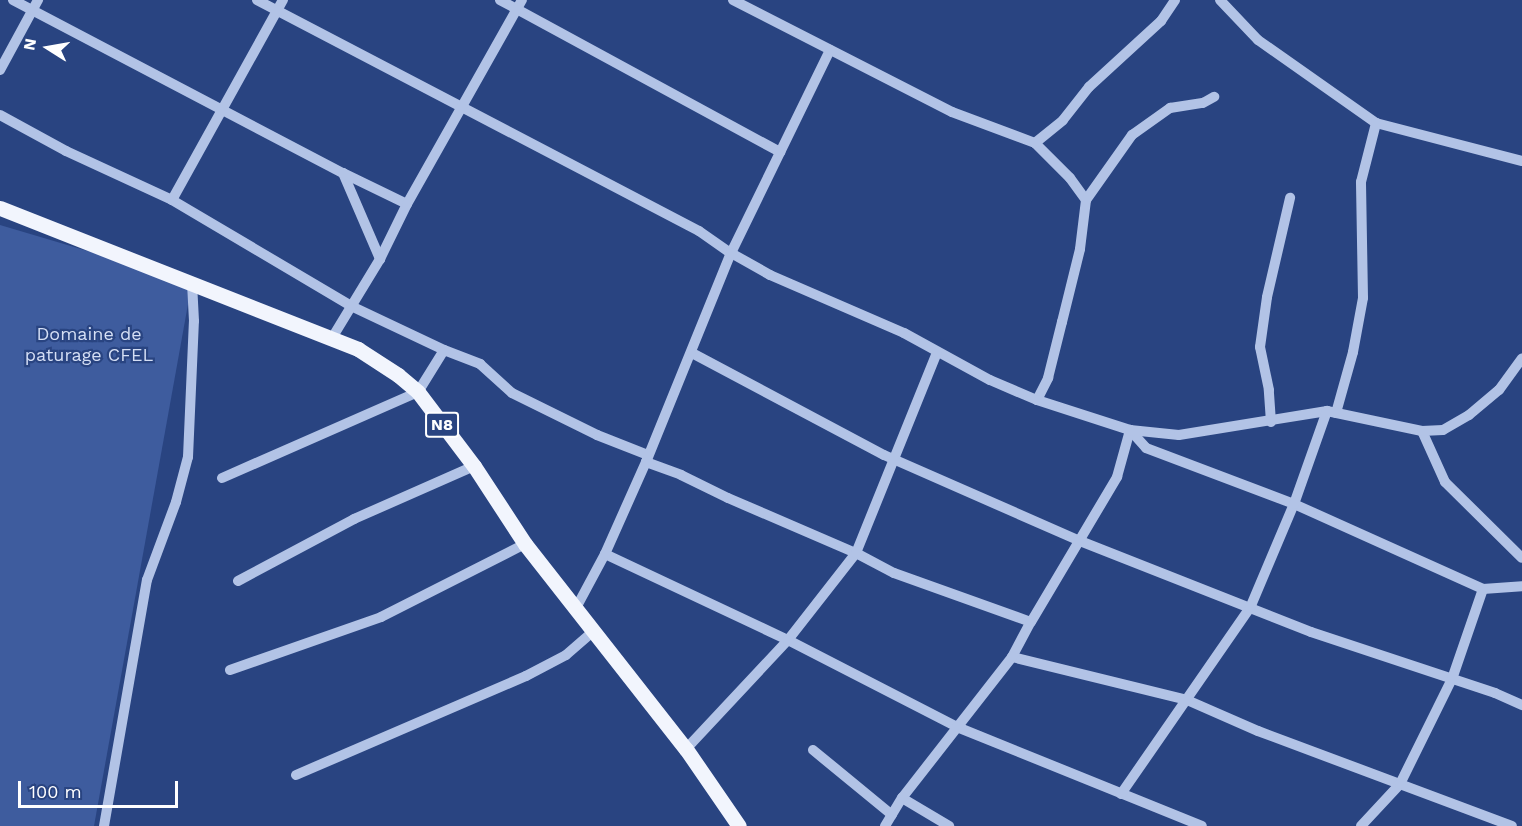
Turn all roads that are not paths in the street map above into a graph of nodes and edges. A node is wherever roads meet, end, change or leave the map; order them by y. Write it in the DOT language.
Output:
graph roads {
  1 [pos="13,0"];
  2 [pos="257,0"];
  3 [pos="500,0"];
  4 [pos="733,0"];
  5 [pos="1175,0"];
  6 [pos="1220,0"];
  7 [pos="519,4"];
  8 [pos="35,5"];
  9 [pos="280,5"];
  10 [pos="830,50"];
  11 [pos="0,70"];
  12 [pos="1214,97"];
  13 [pos="463,108"];
  14 [pos="222,109"];
  15 [pos="0,115"];
  16 [pos="1376,123"];
  17 [pos="1035,143"];
  18 [pos="780,152"];
  19 [pos="1522,161"];
  20 [pos="343,173"];
  21 [pos="1290,198"];
  22 [pos="172,200"];
  23 [pos="1086,200"];
  24 [pos="407,204"];
  25 [pos="0,208"];
  26 [pos="731,253"];
  27 [pos="380,259"];
  28 [pos="192,282"];
  29 [pos="351,306"];
  30 [pos="332,338"];
  31 [pos="444,350"];
  32 [pos="692,353"];
  33 [pos="938,353"];
  34 [pos="1522,358"];
  35 [pos="418,392"];
  36 [pos="1037,400"];
  37 [pos="1332,412"];
  38 [pos="1271,422"];
  39 [pos="1130,430"];
  40 [pos="1422,431"];
  41 [pos="647,458"];
  42 [pos="895,459"];
  43 [pos="474,466"];
  44 [pos="222,478"];
  45 [pos="1294,504"];
  46 [pos="1080,541"];
  47 [pos="525,544"];
  48 [pos="856,553"];
  49 [pos="605,554"];
  50 [pos="1522,558"];
  51 [pos="238,581"];
  52 [pos="1522,586"];
  53 [pos="1483,588"];
  54 [pos="576,608"];
  55 [pos="1250,608"];
  56 [pos="1031,622"];
  57 [pos="594,631"];
  58 [pos="788,640"];
  59 [pos="1012,657"];
  60 [pos="230,670"];
  61 [pos="1452,679"];
  62 [pos="1187,700"];
  63 [pos="1522,705"];
  64 [pos="957,727"];
  65 [pos="686,749"];
  66 [pos="813,750"];
  67 [pos="296,775"];
  68 [pos="1400,784"];
  69 [pos="1121,794"];
  70 [pos="902,798"];
  71 [pos="892,815"];
  72 [pos="104,826"];
  73 [pos="739,826"];
  74 [pos="885,826"];
  75 [pos="949,826"];
  76 [pos="1202,826"];
  77 [pos="1361,826"];
  78 [pos="1512,826"];
  1 -- 8 [label="street"];
  2 -- 9 [label="street"];
  3 -- 7 [label="street"];
  4 -- 10 [label="street"];
  5 -- 17 [label="street"];
  6 -- 16 [label="street"];
  7 -- 13 [label="street"];
  7 -- 18 [label="street"];
  8 -- 11 [label="street"];
  8 -- 14 [label="street"];
  9 -- 13 [label="street"];
  9 -- 14 [label="street"];
  10 -- 17 [label="street"];
  10 -- 18 [label="street"];
  12 -- 23 [label="street"];
  13 -- 24 [label="street"];
  13 -- 26 [label="street"];
  14 -- 20 [label="street"];
  14 -- 22 [label="street"];
  15 -- 22 [label="street"];
  16 -- 19 [label="street"];
  16 -- 37 [label="street"];
  17 -- 23 [label="street"];
  18 -- 26 [label="street"];
  20 -- 24 [label="street"];
  20 -- 27 [label="street"];
  21 -- 38 [label="street"];
  22 -- 29 [label="street"];
  23 -- 36 [label="street"];
  24 -- 27 [label="street"];
  25 -- 28 [label="main road, N8"];
  26 -- 32 [label="street"];
  26 -- 33 [label="street"];
  27 -- 29 [label="street"];
  28 -- 30 [label="main road, N8"];
  28 -- 72 [label="street"];
  29 -- 30 [label="street"];
  29 -- 31 [label="street"];
  30 -- 35 [label="main road, N8"];
  31 -- 35 [label="street"];
  31 -- 41 [label="street"];
  32 -- 41 [label="street"];
  32 -- 42 [label="street"];
  33 -- 36 [label="street"];
  33 -- 42 [label="street"];
  34 -- 40 [label="street"];
  35 -- 43 [label="main road, N8"];
  35 -- 44 [label="street"];
  36 -- 39 [label="street"];
  37 -- 38 [label="street"];
  37 -- 40 [label="street"];
  37 -- 45 [label="street"];
  38 -- 39 [label="street"];
  39 -- 45 [label="street"];
  39 -- 46 [label="street"];
  40 -- 50 [label="street"];
  41 -- 48 [label="street"];
  41 -- 49 [label="street"];
  42 -- 46 [label="street"];
  42 -- 48 [label="street"];
  43 -- 47 [label="main road, N8"];
  43 -- 51 [label="street"];
  45 -- 53 [label="street"];
  45 -- 55 [label="street"];
  46 -- 55 [label="street"];
  46 -- 56 [label="street"];
  47 -- 54 [label="main road, N8"];
  47 -- 60 [label="street"];
  48 -- 56 [label="street"];
  48 -- 58 [label="street"];
  49 -- 54 [label="street"];
  49 -- 58 [label="street"];
  52 -- 53 [label="street"];
  53 -- 61 [label="street"];
  54 -- 57 [label="main road, N8"];
  55 -- 61 [label="street"];
  55 -- 62 [label="street"];
  56 -- 59 [label="street"];
  57 -- 65 [label="main road, N8"];
  57 -- 67 [label="street"];
  58 -- 64 [label="street"];
  58 -- 65 [label="street"];
  59 -- 62 [label="street"];
  59 -- 64 [label="street"];
  61 -- 63 [label="street"];
  61 -- 68 [label="street"];
  62 -- 68 [label="street"];
  62 -- 69 [label="street"];
  64 -- 69 [label="street"];
  64 -- 70 [label="street"];
  65 -- 73 [label="main road, N8"];
  66 -- 71 [label="street"];
  68 -- 77 [label="street"];
  68 -- 78 [label="street"];
  69 -- 76 [label="street"];
  70 -- 71 [label="street"];
  70 -- 75 [label="street"];
  71 -- 74 [label="street"];
}
